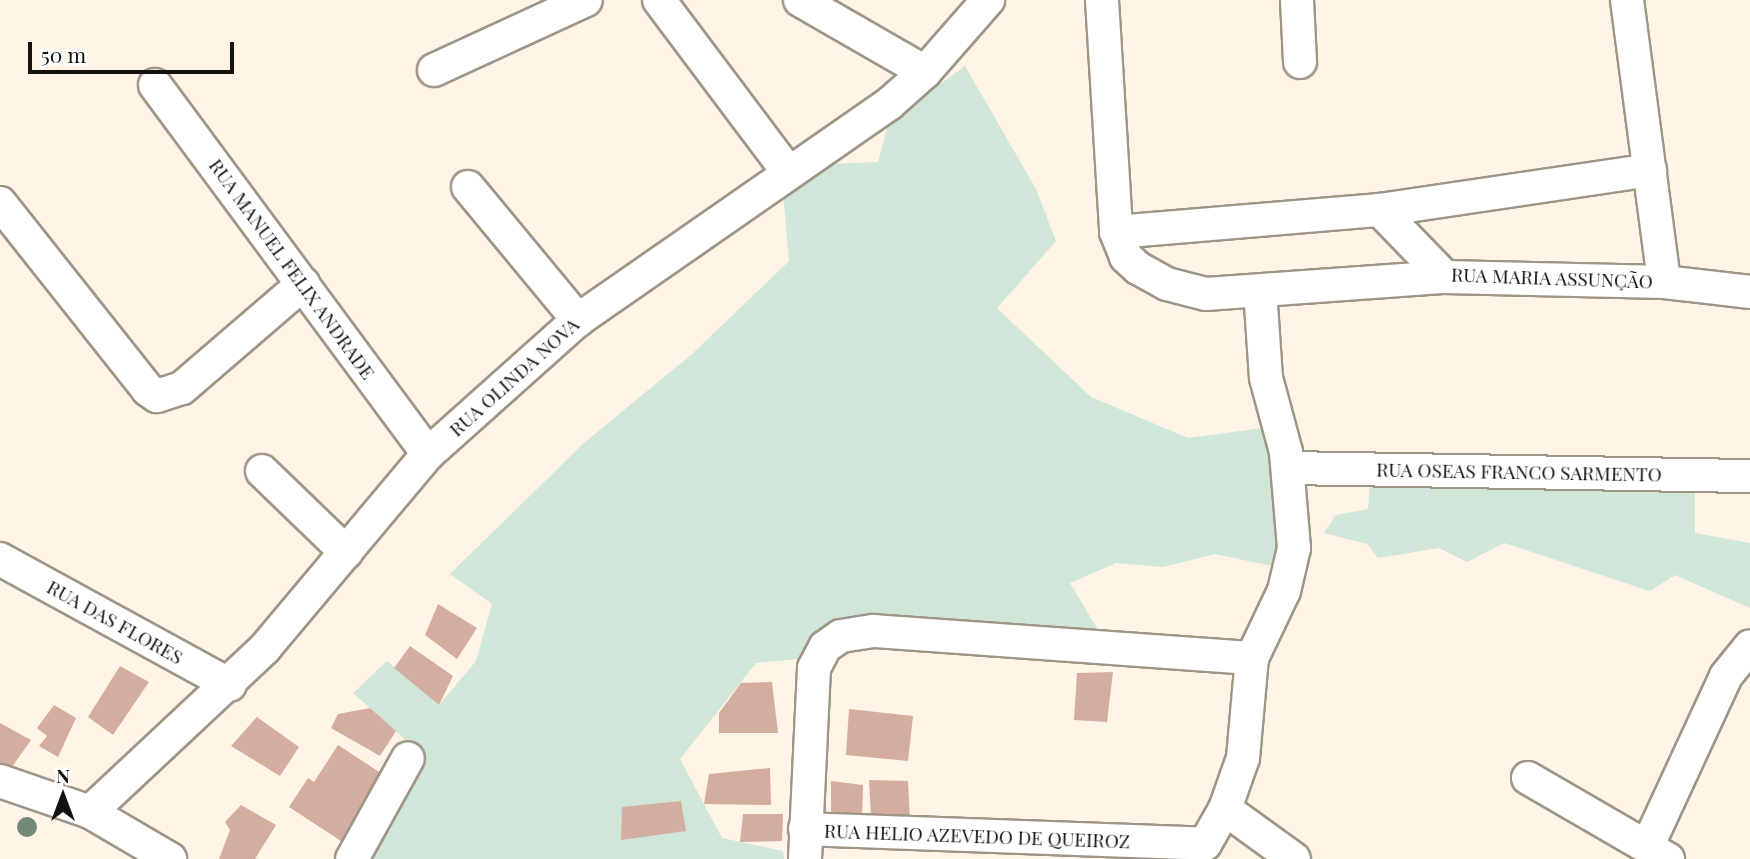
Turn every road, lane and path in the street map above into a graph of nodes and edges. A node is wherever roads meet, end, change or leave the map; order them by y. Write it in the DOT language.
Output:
graph roads {
  1 [pos="586,0"];
  2 [pos="659,0"];
  3 [pos="800,0"];
  4 [pos="988,0"];
  5 [pos="1102,0"];
  6 [pos="1297,0"];
  7 [pos="1627,0"];
  8 [pos="1300,62"];
  9 [pos="434,70"];
  10 [pos="925,72"];
  11 [pos="155,85"];
  12 [pos="1650,170"];
  13 [pos="789,173"];
  14 [pos="468,187"];
  15 [pos="0,203"];
  16 [pos="1380,210"];
  17 [pos="1116,232"];
  18 [pos="1444,276"];
  19 [pos="1664,282"];
  20 [pos="303,284"];
  21 [pos="1260,291"];
  22 [pos="1750,292"];
  23 [pos="578,320"];
  24 [pos="428,454"];
  25 [pos="1288,468"];
  26 [pos="262,471"];
  27 [pos="1750,476"];
  28 [pos="346,552"];
  29 [pos="0,559"];
  30 [pos="1750,646"];
  31 [pos="1252,658"];
  32 [pos="230,685"];
  33 [pos="408,758"];
  34 [pos="1528,778"];
  35 [pos="0,781"];
  36 [pos="1225,809"];
  37 [pos="90,811"];
  38 [pos="805,844"];
  39 [pos="1658,852"];
  40 [pos="170,859"];
  41 [pos="352,859"];
  42 [pos="1294,859"];
  1 -- 9 [label="street"];
  2 -- 13 [label="street"];
  3 -- 10 [label="street"];
  4 -- 10 [label="street, RUA OLINDA NOVA"];
  5 -- 17 [label="street"];
  6 -- 8 [label="street"];
  7 -- 12 [label="street"];
  10 -- 13 [label="street, RUA OLINDA NOVA"];
  11 -- 20 [label="street, RUA MANUEL FELIX ANDRADE"];
  12 -- 16 [label="street"];
  12 -- 19 [label="street"];
  13 -- 23 [label="street, RUA OLINDA NOVA"];
  14 -- 23 [label="street"];
  15 -- 20 [label="street"];
  16 -- 17 [label="street"];
  16 -- 18 [label="street, RUA MARIA ASSUNÇÃO"];
  17 -- 21 [label="street"];
  18 -- 19 [label="street, RUA MARIA ASSUNÇÃO"];
  18 -- 21 [label="street"];
  19 -- 22 [label="street, RUA MARIA ASSUNÇÃO"];
  20 -- 24 [label="street, RUA MANUEL FELIX ANDRADE"];
  21 -- 25 [label="street, RUA HELIO AZEVEDO DE QUEIROZ"];
  23 -- 24 [label="street, RUA OLINDA NOVA"];
  24 -- 28 [label="street, RUA OLINDA NOVA"];
  25 -- 27 [label="street, RUA OSEAS FRANCO SARMENTO"];
  25 -- 31 [label="street, RUA HELIO AZEVEDO DE QUEIROZ"];
  26 -- 28 [label="street"];
  28 -- 32 [label="street, RUA OLINDA NOVA"];
  29 -- 32 [label="street, RUA DAS FLORES"];
  30 -- 39 [label="street"];
  31 -- 36 [label="street, RUA HELIO AZEVEDO DE QUEIROZ"];
  31 -- 38 [label="street"];
  32 -- 37 [label="street, RUA OLINDA NOVA"];
  33 -- 41 [label="street"];
  34 -- 39 [label="street"];
  35 -- 37 [label="street"];
  36 -- 38 [label="street, RUA HELIO AZEVEDO DE QUEIROZ"];
  36 -- 42 [label="street"];
  37 -- 40 [label="street"];
}
